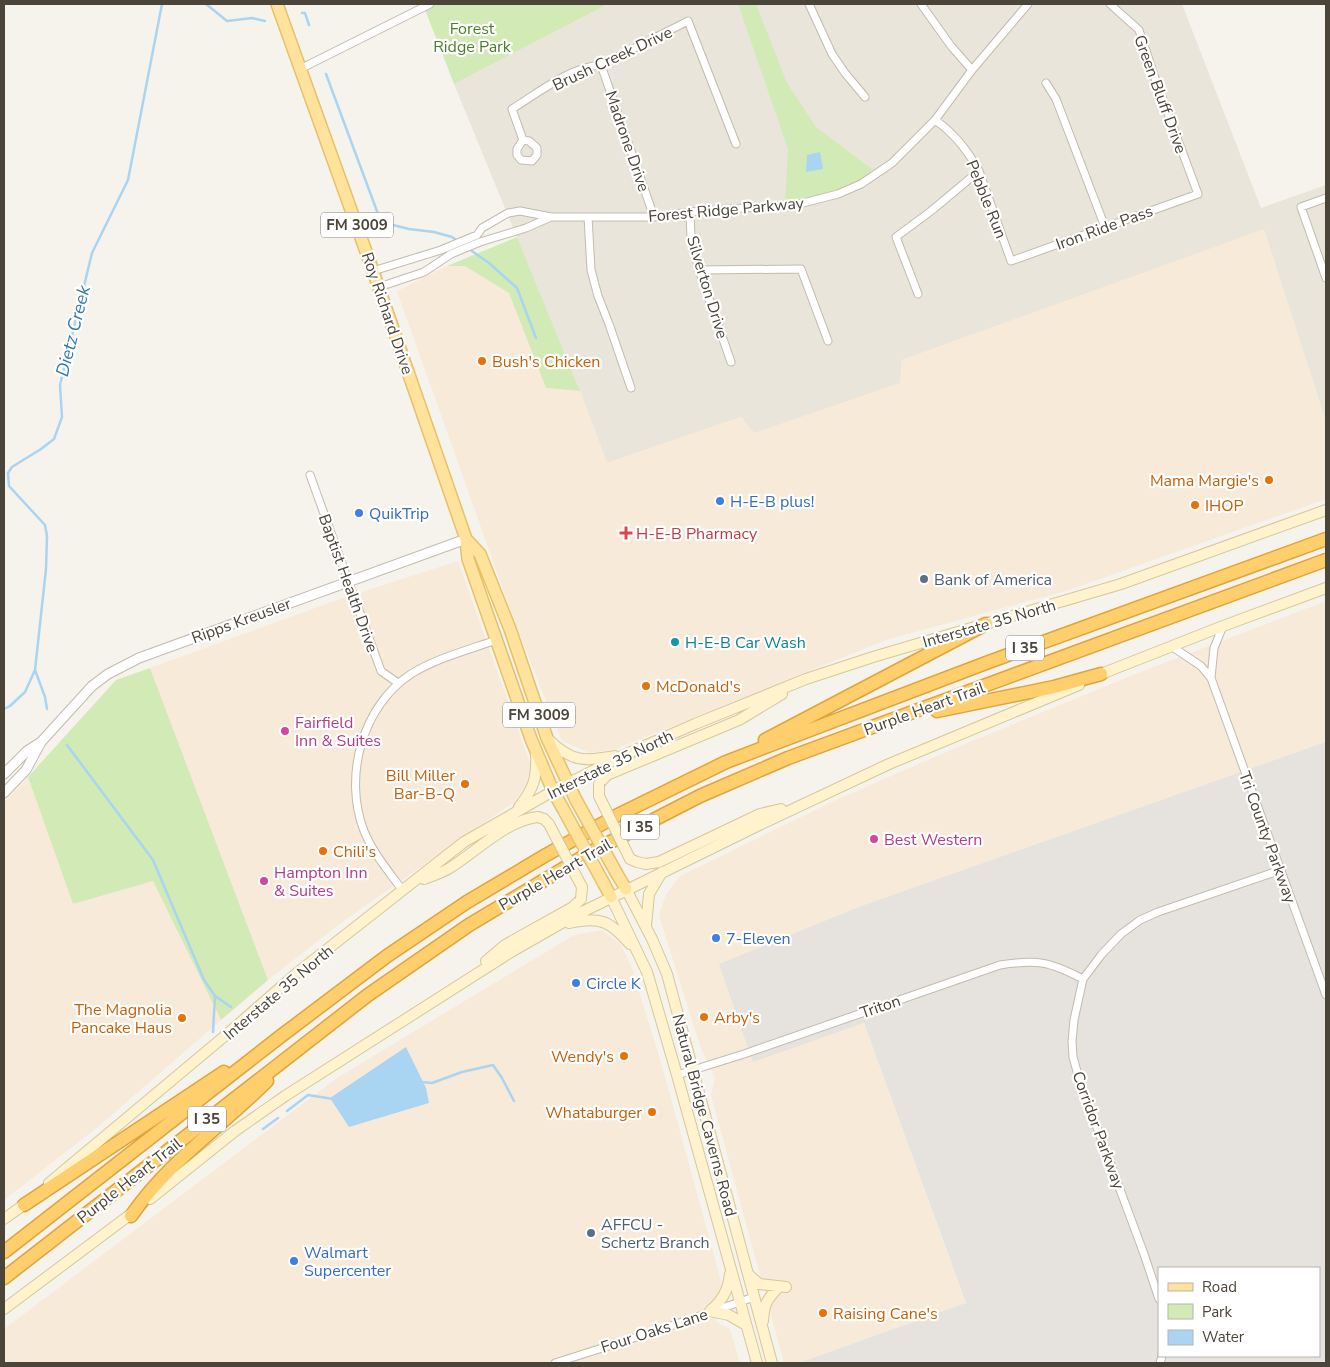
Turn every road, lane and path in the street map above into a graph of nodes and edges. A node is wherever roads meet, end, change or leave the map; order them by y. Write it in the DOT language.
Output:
graph roads {
  1 [pos="277,4"];
  2 [pos="430,4"];
  3 [pos="809,4"];
  4 [pos="921,4"];
  5 [pos="1028,4"];
  6 [pos="1110,4"];
  7 [pos="601,65"];
  8 [pos="300,69"];
  9 [pos="972,70"];
  10 [pos="1046,83"];
  11 [pos="865,97"];
  12 [pos="936,120"];
  13 [pos="523,140"];
  14 [pos="736,144"];
  15 [pos="979,171"];
  16 [pos="1198,194"];
  17 [pos="1326,198"];
  18 [pos="690,212"];
  19 [pos="654,216"];
  20 [pos="551,217"];
  21 [pos="588,217"];
  22 [pos="1105,227"];
  23 [pos="478,238"];
  24 [pos="1011,261"];
  25 [pos="373,270"];
  26 [pos="699,270"];
  27 [pos="1326,278"];
  28 [pos="379,287"];
  29 [pos="918,294"];
  30 [pos="828,341"];
  31 [pos="731,362"];
  32 [pos="631,388"];
  33 [pos="310,475"];
  34 [pos="1326,510"];
  35 [pos="1326,539"];
  36 [pos="466,540"];
  37 [pos="1326,560"];
  38 [pos="349,581"];
  39 [pos="1326,588"];
  40 [pos="986,624"];
  41 [pos="1223,626"];
  42 [pos="496,640"];
  43 [pos="1171,646"];
  44 [pos="1101,674"];
  45 [pos="1211,678"];
  46 [pos="806,679"];
  47 [pos="398,683"];
  48 [pos="883,724"];
  49 [pos="547,738"];
  50 [pos="41,742"];
  51 [pos="536,750"];
  52 [pos="626,754"];
  53 [pos="726,762"];
  54 [pos="4,774"];
  55 [pos="567,784"];
  56 [pos="553,791"];
  57 [pos="4,793"];
  58 [pos="805,803"];
  59 [pos="514,812"];
  60 [pos="1281,870"];
  61 [pos="663,871"];
  62 [pos="412,884"];
  63 [pos="626,889"];
  64 [pos="403,891"];
  65 [pos="611,897"];
  66 [pos="557,926"];
  67 [pos="646,927"];
  68 [pos="639,954"];
  69 [pos="1083,979"];
  70 [pos="449,993"];
  71 [pos="1326,995"];
  72 [pos="281,1036"];
  73 [pos="306,1043"];
  74 [pos="693,1070"];
  75 [pos="677,1075"];
  76 [pos="24,1205"];
  77 [pos="130,1216"];
  78 [pos="4,1219"];
  79 [pos="4,1252"];
  80 [pos="731,1268"];
  81 [pos="747,1273"];
  82 [pos="4,1278"];
  83 [pos="754,1296"];
  84 [pos="1158,1296"];
  85 [pos="740,1301"];
  86 [pos="4,1309"];
  87 [pos="710,1312"];
  88 [pos="746,1325"];
  89 [pos="763,1329"];
  90 [pos="555,1363"];
  91 [pos="757,1363"];
  92 [pos="772,1363"];
  1 -- 8 [label="main road, Roy Richard Drive / FM 3009"];
  2 -- 8 [label="street"];
  3 -- 11 [label="street"];
  4 -- 9 [label="street"];
  5 -- 9 [label="street, Forest Ridge Parkway"];
  6 -- 16 [label="street, Green Bluff Drive"];
  7 -- 13 [label="street, Brush Creek Drive"];
  7 -- 14 [label="street, Brush Creek Drive"];
  7 -- 19 [label="street, Madrone Drive"];
  8 -- 25 [label="main road, Roy Richard Drive / FM 3009"];
  9 -- 12 [label="street, Forest Ridge Parkway"];
  10 -- 22 [label="street"];
  12 -- 15 [label="street, Pebble Run"];
  12 -- 18 [label="street, Forest Ridge Parkway"];
  15 -- 24 [label="street, Pebble Run"];
  15 -- 29 [label="street"];
  16 -- 22 [label="street, Iron Ride Pass"];
  17 -- 27 [label="street"];
  18 -- 19 [label="street, Forest Ridge Parkway"];
  18 -- 26 [label="street, Silverton Drive"];
  19 -- 21 [label="street, Forest Ridge Parkway"];
  20 -- 21 [label="street, Forest Ridge Parkway"];
  20 -- 23 [label="street, Forest Ridge Parkway"];
  20 -- 23 [label="street, Forest Ridge Parkway"];
  21 -- 32 [label="street"];
  22 -- 24 [label="street, Iron Ride Pass"];
  23 -- 25 [label="street, Forest Ridge Parkway"];
  23 -- 28 [label="street, Forest Ridge Parkway"];
  25 -- 28 [label="main road, Roy Richard Drive / FM 3009"];
  26 -- 30 [label="street"];
  26 -- 31 [label="street, Silverton Drive"];
  28 -- 36 [label="main road, Roy Richard Drive / FM 3009"];
  33 -- 38 [label="street, Baptist Health Drive"];
  34 -- 40 [label="main road, Interstate 35 North"];
  35 -- 53 [label="highway, Purple Heart Trail / I 35"];
  36 -- 38 [label="street, Ripps Kreusler"];
  36 -- 42 [label="main road, Roy Richard Drive / FM 3009"];
  36 -- 49 [label="main road, Roy Richard Drive / FM 3009"];
  37 -- 48 [label="highway, Purple Heart Trail / I 35"];
  38 -- 47 [label="street, Baptist Health Drive"];
  38 -- 50 [label="street, Ripps Kreusler"];
  39 -- 41 [label="main road"];
  40 -- 46 [label="main road, Interstate 35 North"];
  40 -- 53 [label="highway"];
  41 -- 43 [label="main road"];
  41 -- 45 [label="street, Tri County Parkway"];
  42 -- 47 [label="street"];
  42 -- 51 [label="main road, Roy Richard Drive / FM 3009"];
  43 -- 44 [label="main road"];
  43 -- 45 [label="street, Tri County Parkway"];
  44 -- 48 [label="highway"];
  44 -- 58 [label="main road"];
  45 -- 60 [label="street, Tri County Parkway"];
  46 -- 52 [label="main road, Interstate 35 North"];
  46 -- 58 [label="main road, bridge"];
  47 -- 64 [label="street"];
  48 -- 73 [label="highway, Purple Heart Trail / I 35"];
  49 -- 52 [label="main road"];
  49 -- 55 [label="main road, Roy Richard Drive / FM 3009"];
  50 -- 54 [label="street, Ripps Kreusler"];
  50 -- 57 [label="street, Ripps Kreusler"];
  51 -- 56 [label="main road, Roy Richard Drive / FM 3009"];
  51 -- 59 [label="main road"];
  52 -- 55 [label="main road, Interstate 35 North"];
  53 -- 72 [label="highway, Purple Heart Trail / I 35"];
  55 -- 56 [label="main road, Interstate 35 North"];
  55 -- 63 [label="main road, Natural Bridge Caverns Road / FM 3009, bridge"];
  56 -- 59 [label="main road, Interstate 35 North"];
  56 -- 65 [label="main road, FM 3009, bridge"];
  58 -- 61 [label="main road"];
  59 -- 62 [label="main road, Interstate 35 North"];
  60 -- 69 [label="street, Corridor Parkway"];
  60 -- 71 [label="street, Tri County Parkway"];
  61 -- 63 [label="main road"];
  61 -- 67 [label="main road"];
  62 -- 64 [label="main road, Interstate 35 North"];
  62 -- 70 [label="main road, bridge"];
  63 -- 65 [label="main road"];
  63 -- 67 [label="main road, Natural Bridge Caverns Road / FM 3009"];
  64 -- 76 [label="main road, Interstate 35 North"];
  65 -- 66 [label="main road"];
  65 -- 68 [label="main road, Natural Bridge Caverns Road / FM 3009"];
  66 -- 68 [label="main road"];
  66 -- 70 [label="main road"];
  67 -- 74 [label="main road, Natural Bridge Caverns Road / FM 3009"];
  68 -- 75 [label="main road, Natural Bridge Caverns Road / FM 3009"];
  69 -- 74 [label="street, Triton"];
  69 -- 84 [label="street, Corridor Parkway"];
  70 -- 77 [label="main road"];
  72 -- 76 [label="highway"];
  72 -- 79 [label="highway, Purple Heart Trail / I 35"];
  73 -- 77 [label="highway"];
  73 -- 82 [label="highway, Purple Heart Trail / I 35"];
  74 -- 75 [label="street, Triton"];
  74 -- 81 [label="main road, Natural Bridge Caverns Road / FM 3009"];
  75 -- 80 [label="main road, Natural Bridge Caverns Road / FM 3009"];
  76 -- 78 [label="main road, Interstate 35 North"];
  77 -- 86 [label="main road"];
  80 -- 85 [label="main road, Natural Bridge Caverns Road / FM 3009"];
  80 -- 87 [label="main road"];
  81 -- 83 [label="main road, Natural Bridge Caverns Road / FM 3009"];
  81 -- 89 [label="main road"];
  83 -- 85 [label="street, Four Oaks Lane"];
  83 -- 89 [label="main road, Natural Bridge Caverns Road / FM 3009"];
  85 -- 87 [label="street, Four Oaks Lane"];
  85 -- 88 [label="main road, Natural Bridge Caverns Road / FM 3009"];
  87 -- 88 [label="main road"];
  87 -- 90 [label="street, Four Oaks Lane"];
  88 -- 91 [label="main road, Natural Bridge Caverns Road / FM 3009"];
  89 -- 92 [label="main road, Natural Bridge Caverns Road / FM 3009"];
}
